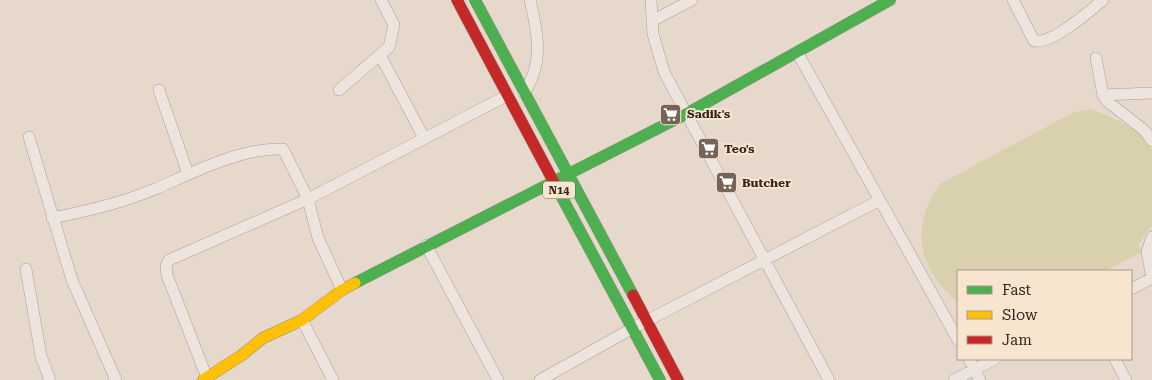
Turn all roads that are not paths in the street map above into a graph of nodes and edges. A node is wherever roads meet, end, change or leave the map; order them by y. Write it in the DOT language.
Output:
graph roads {
  1 [pos="381,0"];
  2 [pos="474,0"];
  3 [pos="530,0"];
  4 [pos="651,0"];
  5 [pos="692,0"];
  6 [pos="890,0"];
  7 [pos="1014,0"];
  8 [pos="1103,0"];
  9 [pos="459,3"];
  10 [pos="652,21"];
  11 [pos="797,52"];
  12 [pos="380,55"];
  13 [pos="1096,58"];
  14 [pos="159,90"];
  15 [pos="339,90"];
  16 [pos="524,93"];
  17 [pos="1152,93"];
  18 [pos="508,94"];
  19 [pos="1102,95"];
  20 [pos="686,114"];
  21 [pos="29,137"];
  22 [pos="424,138"];
  23 [pos="1152,141"];
  24 [pos="188,174"];
  25 [pos="566,174"];
  26 [pos="554,181"];
  27 [pos="308,199"];
  28 [pos="880,200"];
  29 [pos="52,218"];
  30 [pos="1152,238"];
  31 [pos="426,245"];
  32 [pos="764,259"];
  33 [pos="26,269"];
  34 [pos="1152,278"];
  35 [pos="1132,288"];
  36 [pos="342,290"];
  37 [pos="302,320"];
  38 [pos="646,322"];
  39 [pos="632,328"];
  40 [pos="957,338"];
  41 [pos="970,360"];
  42 [pos="994,360"];
  43 [pos="1116,360"];
  44 [pos="975,369"];
  45 [pos="206,379"];
  46 [pos="50,380"];
  47 [pos="116,380"];
  48 [pos="333,380"];
  49 [pos="498,380"];
  50 [pos="540,380"];
  51 [pos="660,380"];
  52 [pos="678,380"];
  53 [pos="829,380"];
  54 [pos="954,380"];
  55 [pos="980,380"];
  56 [pos="1126,380"];
  1 -- 12 [label="street"];
  2 -- 9 [label="main road"];
  2 -- 16 [label="main road, N14"];
  3 -- 16 [label="street"];
  4 -- 10 [label="street"];
  5 -- 10 [label="street"];
  6 -- 11 [label="main road"];
  7 -- 8 [label="street"];
  9 -- 18 [label="main road, N14"];
  10 -- 20 [label="street"];
  11 -- 20 [label="main road"];
  11 -- 28 [label="street"];
  12 -- 15 [label="street"];
  12 -- 22 [label="street"];
  13 -- 19 [label="street"];
  14 -- 24 [label="street"];
  16 -- 25 [label="main road, N14"];
  17 -- 19 [label="street"];
  18 -- 22 [label="street"];
  18 -- 26 [label="main road, N14"];
  19 -- 23 [label="street"];
  20 -- 25 [label="main road"];
  20 -- 32 [label="street"];
  21 -- 29 [label="street"];
  22 -- 27 [label="street"];
  24 -- 27 [label="street"];
  24 -- 29 [label="street"];
  25 -- 26 [label="main road"];
  25 -- 38 [label="main road, N14"];
  26 -- 31 [label="main road"];
  26 -- 39 [label="main road, N14"];
  27 -- 36 [label="street"];
  27 -- 45 [label="street"];
  28 -- 32 [label="street"];
  28 -- 40 [label="street"];
  29 -- 47 [label="street"];
  30 -- 34 [label="street"];
  31 -- 36 [label="main road"];
  31 -- 49 [label="street"];
  32 -- 38 [label="street"];
  32 -- 53 [label="street"];
  33 -- 46 [label="street"];
  34 -- 35 [label="street"];
  36 -- 37 [label="main road"];
  37 -- 45 [label="main road"];
  37 -- 48 [label="street"];
  38 -- 39 [label="street"];
  38 -- 52 [label="main road, N14"];
  39 -- 50 [label="street"];
  39 -- 51 [label="main road, N14"];
  41 -- 44 [label="street"];
  42 -- 44 [label="street"];
  43 -- 56 [label="street"];
  44 -- 54 [label="street"];
  44 -- 55 [label="street"];
}
